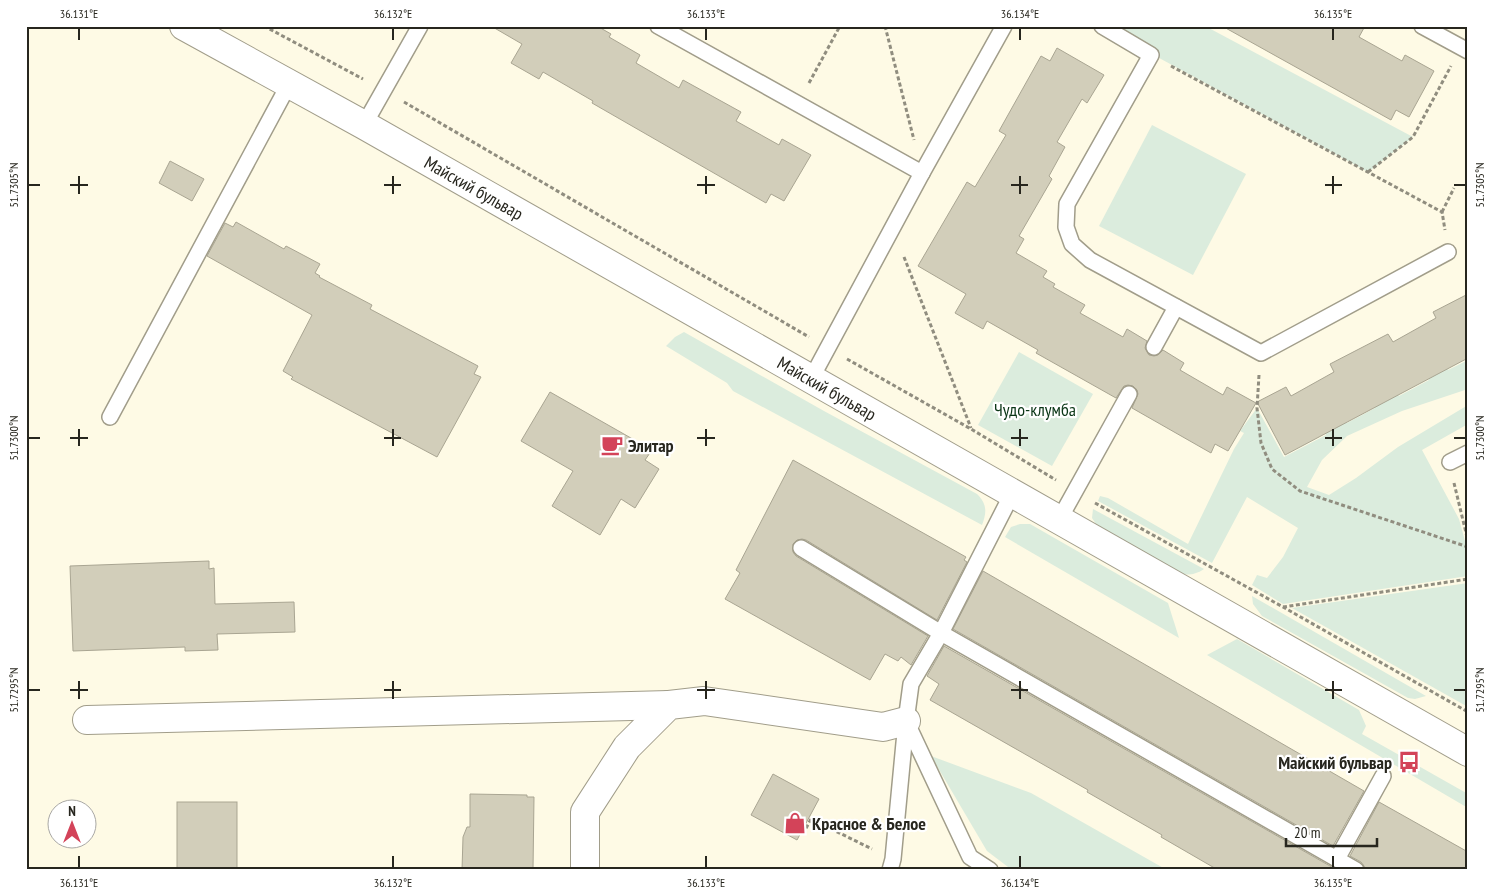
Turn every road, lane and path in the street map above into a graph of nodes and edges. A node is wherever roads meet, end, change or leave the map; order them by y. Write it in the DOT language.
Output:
graph roads {
  1 [pos="184,26"];
  2 [pos="264,26"];
  3 [pos="420,26"];
  4 [pos="658,26"];
  5 [pos="840,26"];
  6 [pos="885,26"];
  7 [pos="1004,26"];
  8 [pos="1102,26"];
  9 [pos="1422,26"];
  10 [pos="1464,49"];
  11 [pos="1151,55"];
  12 [pos="289,84"];
  13 [pos="383,90"];
  14 [pos="797,103"];
  15 [pos="364,125"];
  16 [pos="922,172"];
  17 [pos="1368,172"];
  18 [pos="1454,188"];
  19 [pos="1442,212"];
  20 [pos="893,228"];
  21 [pos="1448,252"];
  22 [pos="1176,307"];
  23 [pos="1154,347"];
  24 [pos="828,348"];
  25 [pos="1261,353"];
  26 [pos="811,379"];
  27 [pos="1128,394"];
  28 [pos="110,417"];
  29 [pos="971,428"];
  30 [pos="1468,453"];
  31 [pos="1450,462"];
  32 [pos="1075,491"];
  33 [pos="1012,494"];
  34 [pos="1059,520"];
  35 [pos="1468,541"];
  36 [pos="1468,547"];
  37 [pos="802,548"];
  38 [pos="1468,579"];
  39 [pos="1283,607"];
  40 [pos="941,632"];
  41 [pos="668,705"];
  42 [pos="1468,712"];
  43 [pos="87,720"];
  44 [pos="906,721"];
  45 [pos="1468,752"];
  46 [pos="1384,776"];
  47 [pos="802,831"];
  48 [pos="1337,859"];
  49 [pos="891,864"];
  50 [pos="585,870"];
  51 [pos="990,870"];
  52 [pos="1356,870"];
  1 -- 12 [label="main road, Майский бульвар"];
  2 -- 13 [label="path"];
  3 -- 13 [label="lane"];
  4 -- 14 [label="lane"];
  5 -- 14 [label="path"];
  6 -- 16 [label="path"];
  7 -- 16 [label="lane"];
  8 -- 11 [label="lane"];
  9 -- 10 [label="lane"];
  10 -- 17 [label="path"];
  11 -- 17 [label="path"];
  11 -- 22 [label="lane"];
  12 -- 15 [label="main road, Майский бульвар"];
  12 -- 28 [label="lane"];
  13 -- 15 [label="lane"];
  13 -- 24 [label="path"];
  14 -- 16 [label="lane"];
  15 -- 26 [label="main road, Майский бульвар"];
  16 -- 20 [label="lane"];
  17 -- 19 [label="path"];
  18 -- 19 [label="path"];
  19 -- 21 [label="path"];
  20 -- 24 [label="lane"];
  20 -- 29 [label="path"];
  21 -- 25 [label="lane"];
  22 -- 23 [label="lane"];
  22 -- 25 [label="lane"];
  24 -- 26 [label="lane"];
  24 -- 29 [label="path"];
  25 -- 36 [label="path"];
  26 -- 33 [label="main road, Майский бульвар"];
  27 -- 32 [label="lane"];
  29 -- 32 [label="path"];
  30 -- 31 [label="lane"];
  31 -- 35 [label="path"];
  32 -- 34 [label="lane"];
  32 -- 39 [label="path"];
  33 -- 34 [label="main road, Майский бульвар"];
  33 -- 40 [label="lane"];
  34 -- 45 [label="main road, Майский бульвар"];
  37 -- 40 [label="lane"];
  38 -- 39 [label="path"];
  39 -- 42 [label="path"];
  40 -- 44 [label="lane"];
  40 -- 48 [label="lane"];
  41 -- 43 [label="main road"];
  41 -- 44 [label="main road"];
  41 -- 50 [label="main road"];
  44 -- 49 [label="lane"];
  44 -- 51 [label="lane"];
  46 -- 48 [label="lane"];
  47 -- 49 [label="path"];
  48 -- 52 [label="lane"];
}
